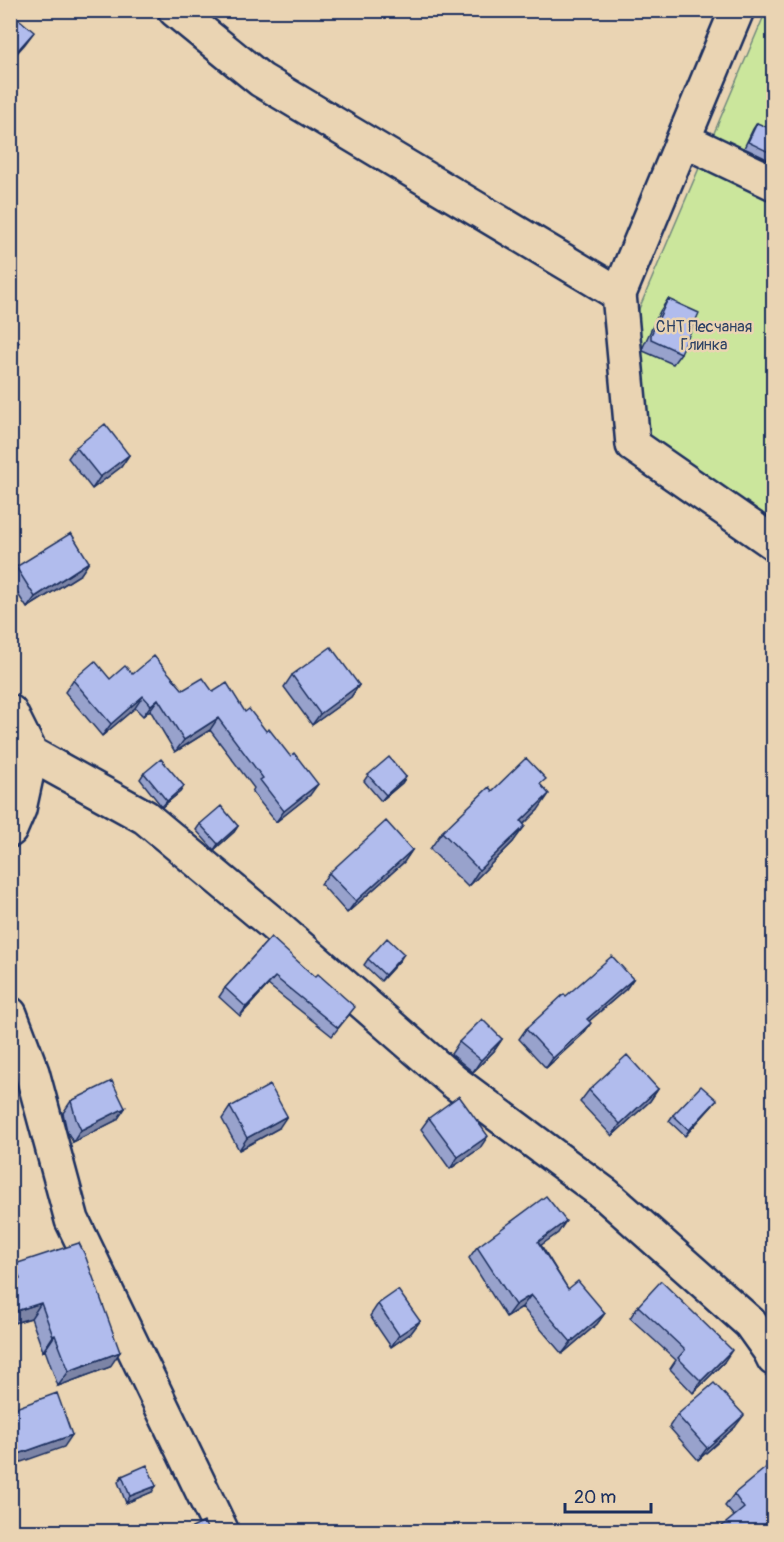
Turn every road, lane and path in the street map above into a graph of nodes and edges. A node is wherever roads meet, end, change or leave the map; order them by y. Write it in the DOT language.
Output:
graph roads {
  1 [pos="175,10"];
  2 [pos="737,10"];
  3 [pos="684,140"];
  4 [pos="774,183"];
  5 [pos="619,294"];
  6 [pos="774,542"];
  7 [pos="10,712"];
  8 [pos="31,754"];
  9 [pos="10,830"];
  10 [pos="10,1014"];
  11 [pos="774,1359"];
  12 [pos="222,1532"];
  1 -- 5 [label="street"];
  2 -- 3 [label="street"];
  3 -- 4 [label="street"];
  3 -- 5 [label="street"];
  5 -- 6 [label="street"];
  7 -- 8 [label="street"];
  8 -- 9 [label="street"];
  8 -- 11 [label="street"];
  10 -- 12 [label="street"];
}
